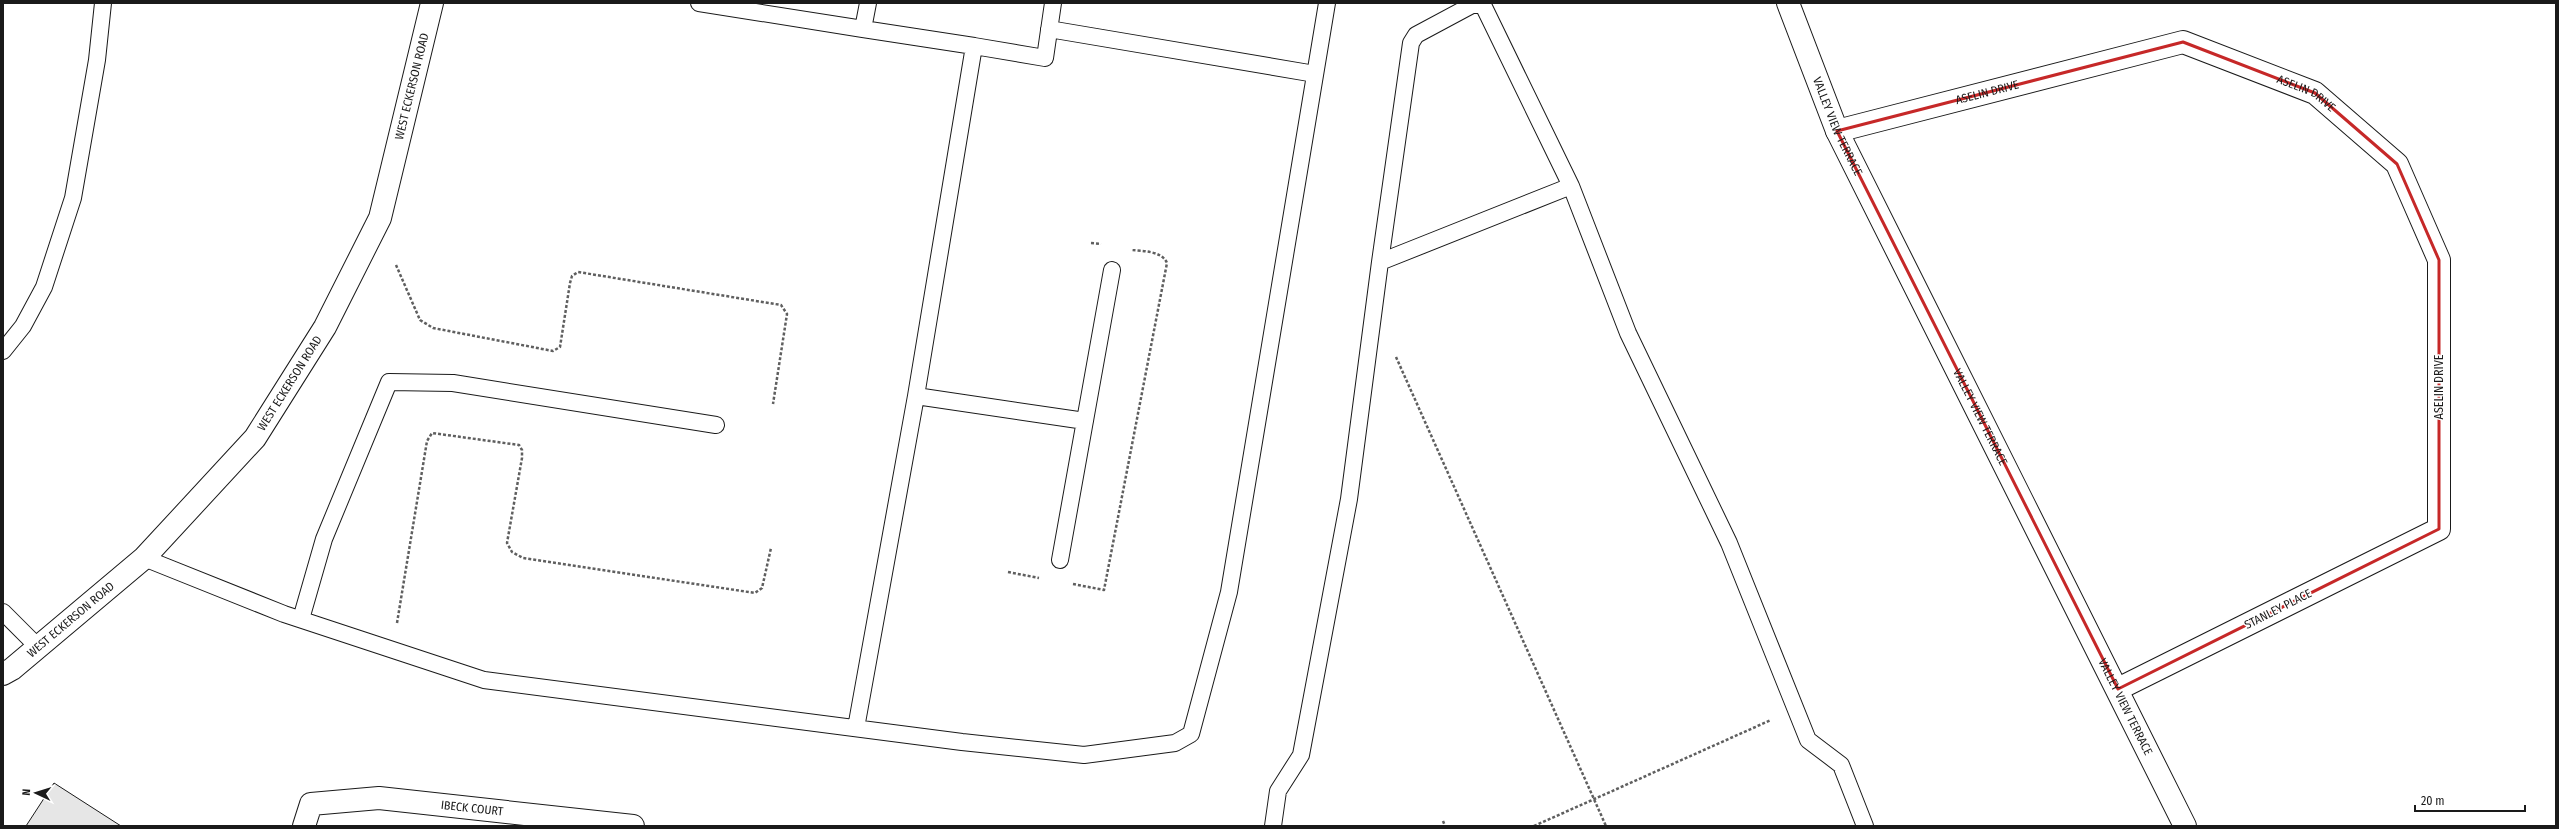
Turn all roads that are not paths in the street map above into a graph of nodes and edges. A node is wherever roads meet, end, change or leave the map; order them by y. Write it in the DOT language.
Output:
graph roads {
  1 [pos="102,3"];
  2 [pos="432,3"];
  3 [pos="700,3"];
  4 [pos="868,3"];
  5 [pos="1053,3"];
  6 [pos="1327,3"];
  7 [pos="1788,3"];
  8 [pos="863,28"];
  9 [pos="1049,29"];
  10 [pos="974,46"];
  11 [pos="1315,74"];
  12 [pos="1837,131"];
  13 [pos="1571,186"];
  14 [pos="1380,262"];
  15 [pos="1112,270"];
  16 [pos="3,351"];
  17 [pos="916,396"];
  18 [pos="1085,421"];
  19 [pos="716,425"];
  20 [pos="2439,529"];
  21 [pos="144,558"];
  22 [pos="1060,560"];
  23 [pos="3,612"];
  24 [pos="301,619"];
  25 [pos="38,647"];
  26 [pos="3,674"];
  27 [pos="2118,689"];
  28 [pos="856,728"];
  29 [pos="304,826"];
  30 [pos="633,826"];
  31 [pos="1273,826"];
  32 [pos="1865,826"];
  33 [pos="2185,826"];
  1 -- 16 [label="lane"];
  2 -- 21 [label="street, WEST ECKERSON ROAD"];
  3 -- 8 [label="lane"];
  4 -- 8 [label="lane"];
  5 -- 9 [label="lane"];
  6 -- 11 [label="lane"];
  7 -- 12 [label="street, VALLEY VIEW TERRACE"];
  8 -- 10 [label="lane"];
  9 -- 10 [label="lane"];
  9 -- 11 [label="lane"];
  10 -- 17 [label="lane"];
  11 -- 28 [label="lane"];
  12 -- 20 [label="street, ASELIN DRIVE"];
  12 -- 27 [label="street, VALLEY VIEW TERRACE"];
  13 -- 14 [label="lane"];
  13 -- 14 [label="lane"];
  13 -- 32 [label="lane"];
  14 -- 31 [label="lane"];
  15 -- 18 [label="lane"];
  17 -- 18 [label="lane"];
  17 -- 28 [label="lane"];
  18 -- 22 [label="lane"];
  19 -- 24 [label="lane"];
  20 -- 27 [label="street, STANLEY PLACE"];
  21 -- 24 [label="lane"];
  21 -- 25 [label="street, WEST ECKERSON ROAD"];
  23 -- 25 [label="lane"];
  24 -- 28 [label="lane"];
  25 -- 26 [label="street, WEST ECKERSON ROAD"];
  27 -- 33 [label="street, VALLEY VIEW TERRACE"];
  29 -- 30 [label="street, IBECK COURT"];
}
